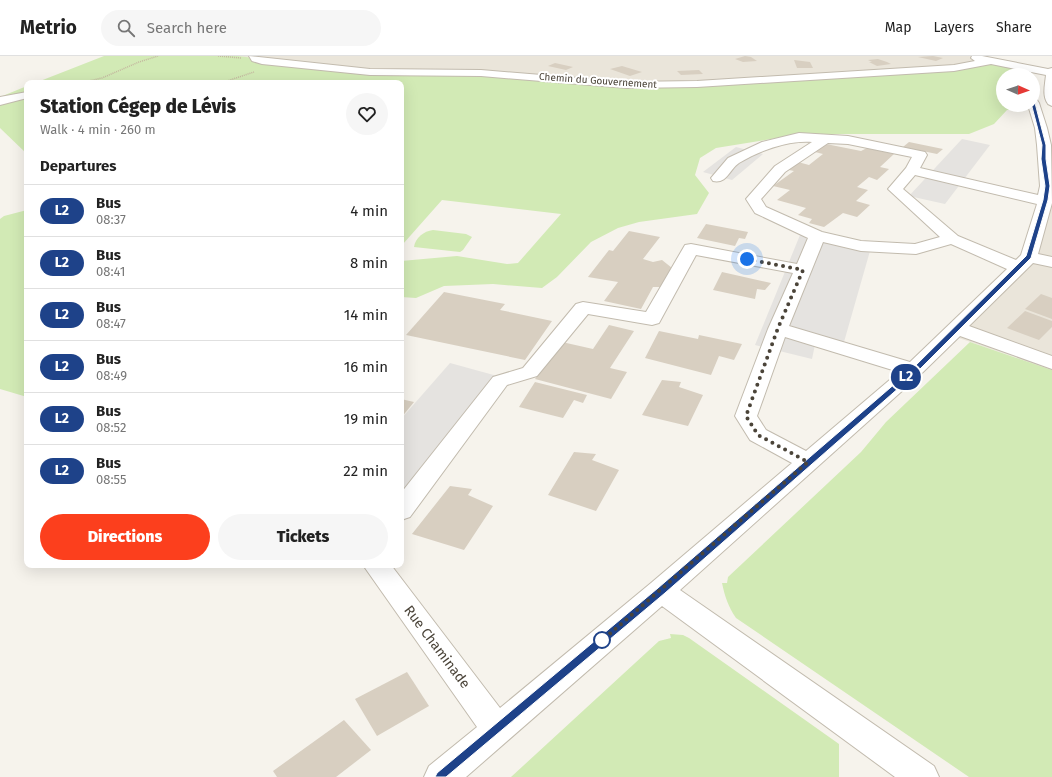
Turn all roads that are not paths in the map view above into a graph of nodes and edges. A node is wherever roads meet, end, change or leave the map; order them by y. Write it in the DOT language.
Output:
graph roads {
  1 [pos="965,56"];
  2 [pos="255,57"];
  3 [pos="1038,59"];
  4 [pos="991,61"];
  5 [pos="1016,68"];
  6 [pos="1029,68"];
  7 [pos="1040,72"];
  8 [pos="1052,72"];
  9 [pos="24,96"];
  10 [pos="0,101"];
  11 [pos="1052,102"];
  12 [pos="1035,112"];
  13 [pos="826,138"];
  14 [pos="912,170"];
  15 [pos="718,178"];
  16 [pos="1048,188"];
  17 [pos="817,236"];
  18 [pos="952,239"];
  19 [pos="1052,262"];
  20 [pos="1024,263"];
  21 [pos="803,270"];
  22 [pos="778,328"];
  23 [pos="956,328"];
  24 [pos="1052,363"];
  25 [pos="914,370"];
  26 [pos="808,462"];
  27 [pos="404,507"];
  28 [pos="378,568"];
  29 [pos="661,591"];
  30 [pos="497,730"];
  31 [pos="442,777"];
  32 [pos="922,777"];
  1 -- 4 [label="street"];
  2 -- 4 [label="street, Chemin du Gouvernement"];
  3 -- 6 [label="street"];
  4 -- 5 [label="street"];
  7 -- 8 [label="street"];
  8 -- 11 [label="street"];
  9 -- 10 [label="street"];
  12 -- 16 [label="street"];
  13 -- 14 [label="street"];
  13 -- 15 [label="street"];
  13 -- 17 [label="street"];
  14 -- 16 [label="street"];
  14 -- 18 [label="street"];
  16 -- 20 [label="street"];
  17 -- 18 [label="street"];
  17 -- 21 [label="street"];
  18 -- 20 [label="street"];
  19 -- 20 [label="street"];
  20 -- 23 [label="street"];
  21 -- 22 [label="street"];
  21 -- 27 [label="street"];
  22 -- 25 [label="street"];
  22 -- 26 [label="street"];
  23 -- 24 [label="street"];
  23 -- 25 [label="street"];
  25 -- 26 [label="street"];
  26 -- 29 [label="street"];
  28 -- 30 [label="street, Rue Chaminade"];
  29 -- 30 [label="street"];
  29 -- 32 [label="street"];
  30 -- 31 [label="street"];
}
